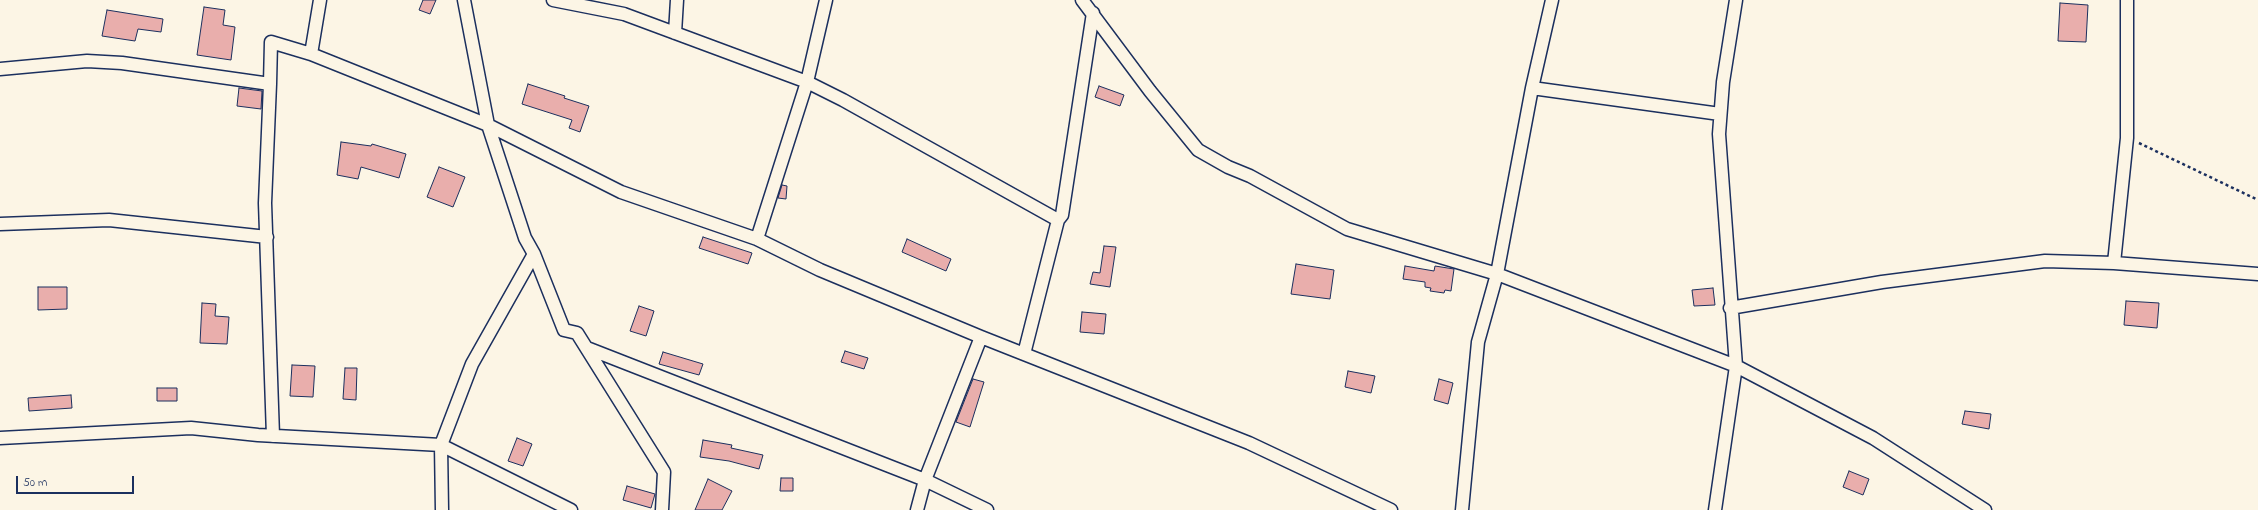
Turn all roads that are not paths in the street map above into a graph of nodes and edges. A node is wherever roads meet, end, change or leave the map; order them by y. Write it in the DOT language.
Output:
graph roads {
  1 [pos="320,0"];
  2 [pos="464,0"];
  3 [pos="554,0"];
  4 [pos="677,0"];
  5 [pos="826,0"];
  6 [pos="1082,0"];
  7 [pos="1552,0"];
  8 [pos="1736,0"];
  9 [pos="2127,0"];
  10 [pos="1093,14"];
  11 [pos="675,33"];
  12 [pos="311,54"];
  13 [pos="0,69"];
  14 [pos="807,82"];
  15 [pos="270,84"];
  16 [pos="1532,88"];
  17 [pos="1720,114"];
  18 [pos="488,125"];
  19 [pos="1058,220"];
  20 [pos="0,224"];
  21 [pos="267,237"];
  22 [pos="757,239"];
  23 [pos="534,254"];
  24 [pos="2114,263"];
  25 [pos="1497,274"];
  26 [pos="2258,274"];
  27 [pos="1730,308"];
  28 [pos="981,337"];
  29 [pos="587,348"];
  30 [pos="1024,354"];
  31 [pos="1736,366"];
  32 [pos="273,436"];
  33 [pos="0,438"];
  34 [pos="441,445"];
  35 [pos="925,480"];
  36 [pos="442,510"];
  37 [pos="571,510"];
  38 [pos="662,510"];
  39 [pos="917,510"];
  40 [pos="987,510"];
  41 [pos="1391,510"];
  42 [pos="1462,510"];
  43 [pos="1715,510"];
  44 [pos="1985,510"];
  1 -- 12 [label="street"];
  2 -- 18 [label="street"];
  3 -- 11 [label="street"];
  4 -- 11 [label="street"];
  5 -- 14 [label="street"];
  6 -- 10 [label="street"];
  7 -- 16 [label="street"];
  8 -- 17 [label="street"];
  9 -- 24 [label="street"];
  10 -- 19 [label="street"];
  10 -- 25 [label="street"];
  11 -- 14 [label="street"];
  12 -- 15 [label="street"];
  12 -- 18 [label="street"];
  13 -- 15 [label="street"];
  14 -- 19 [label="street"];
  14 -- 22 [label="street"];
  15 -- 21 [label="street"];
  16 -- 17 [label="street"];
  16 -- 25 [label="street"];
  17 -- 27 [label="street"];
  18 -- 22 [label="street"];
  18 -- 23 [label="street"];
  19 -- 30 [label="street"];
  20 -- 21 [label="street"];
  21 -- 32 [label="street"];
  22 -- 28 [label="street"];
  23 -- 29 [label="street"];
  23 -- 34 [label="street"];
  24 -- 26 [label="street"];
  24 -- 27 [label="street"];
  25 -- 31 [label="street"];
  25 -- 42 [label="street"];
  27 -- 31 [label="street"];
  28 -- 30 [label="street"];
  28 -- 35 [label="street"];
  29 -- 35 [label="street"];
  29 -- 38 [label="street"];
  30 -- 41 [label="street"];
  31 -- 43 [label="street"];
  31 -- 44 [label="street"];
  32 -- 33 [label="street"];
  32 -- 34 [label="street"];
  34 -- 36 [label="street"];
  34 -- 37 [label="street"];
  35 -- 39 [label="street"];
  35 -- 40 [label="street"];
}
